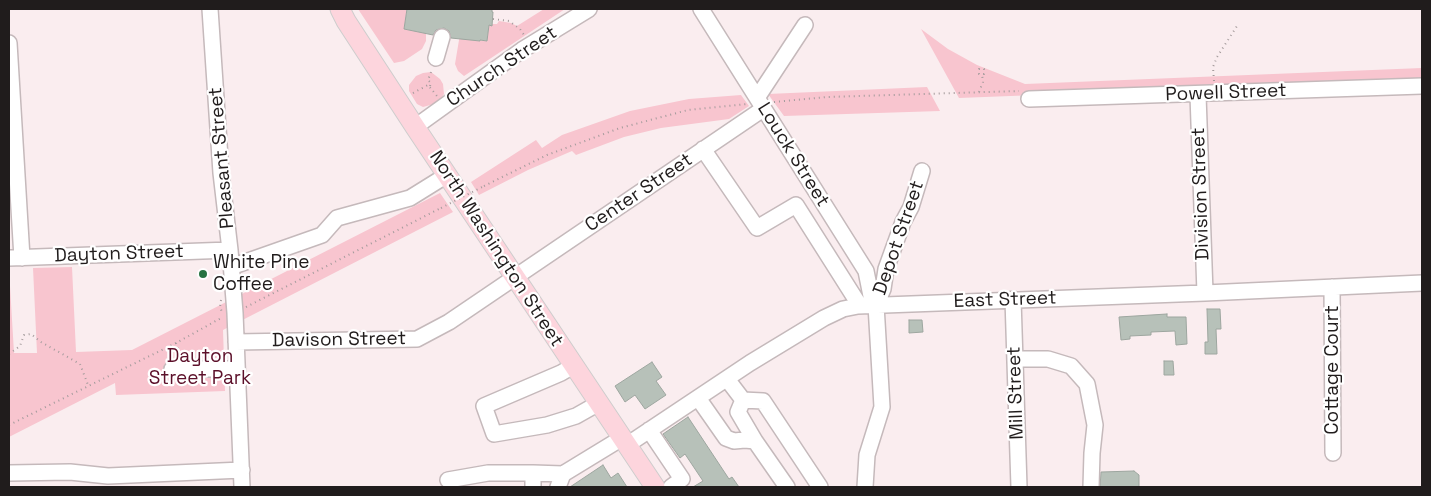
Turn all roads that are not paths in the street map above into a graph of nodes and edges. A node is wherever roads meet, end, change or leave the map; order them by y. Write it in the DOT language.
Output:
graph roads {
  1 [pos="210,9"];
  2 [pos="340,9"];
  3 [pos="589,9"];
  4 [pos="701,9"];
  5 [pos="804,25"];
  6 [pos="442,37"];
  7 [pos="9,43"];
  8 [pos="433,65"];
  9 [pos="1422,86"];
  10 [pos="1027,95"];
  11 [pos="1198,95"];
  12 [pos="760,103"];
  13 [pos="415,127"];
  14 [pos="703,149"];
  15 [pos="922,171"];
  16 [pos="447,175"];
  17 [pos="230,250"];
  18 [pos="16,258"];
  19 [pos="231,267"];
  20 [pos="514,277"];
  21 [pos="1422,283"];
  22 [pos="1332,286"];
  23 [pos="1204,293"];
  24 [pos="1013,299"];
  25 [pos="876,305"];
  26 [pos="860,306"];
  27 [pos="236,342"];
  28 [pos="1015,359"];
  29 [pos="573,366"];
  30 [pos="172,369"];
  31 [pos="237,369"];
  32 [pos="728,379"];
  33 [pos="698,398"];
  34 [pos="743,400"];
  35 [pos="598,403"];
  36 [pos="649,430"];
  37 [pos="624,442"];
  38 [pos="756,442"];
  39 [pos="1333,453"];
  40 [pos="242,470"];
  41 [pos="9,473"];
  42 [pos="448,480"];
  43 [pos="533,480"];
  44 [pos="561,481"];
  45 [pos="242,487"];
  46 [pos="654,487"];
  47 [pos="671,487"];
  48 [pos="787,487"];
  49 [pos="820,487"];
  50 [pos="865,487"];
  51 [pos="1018,487"];
  52 [pos="1091,487"];
  1 -- 17 [label="street, Pleasant Street"];
  2 -- 13 [label="main road, North Washington Street"];
  3 -- 13 [label="street, Church Street"];
  4 -- 12 [label="street, Louck Street"];
  5 -- 12 [label="street"];
  6 -- 8 [label="street"];
  7 -- 18 [label="street"];
  9 -- 11 [label="street, Powell Street"];
  10 -- 11 [label="street, Powell Street"];
  11 -- 23 [label="street, Division Street"];
  12 -- 14 [label="street, Center Street"];
  12 -- 25 [label="street, Louck Street"];
  13 -- 16 [label="main road, North Washington Street"];
  14 -- 20 [label="street, Center Street"];
  14 -- 26 [label="street"];
  15 -- 25 [label="street, Depot Street"];
  16 -- 19 [label="street"];
  16 -- 20 [label="main road, North Washington Street"];
  17 -- 18 [label="street, Dayton Street"];
  17 -- 19 [label="street, Pleasant Street"];
  19 -- 27 [label="street, Pleasant Street"];
  20 -- 27 [label="street, Davison Street"];
  20 -- 29 [label="main road, North Washington Street"];
  21 -- 22 [label="street, East Street"];
  22 -- 23 [label="street, East Street"];
  22 -- 39 [label="street, Cottage Court"];
  23 -- 24 [label="street, East Street"];
  24 -- 25 [label="street, East Street"];
  24 -- 28 [label="street, Mill Street"];
  25 -- 26 [label="street, East Street"];
  25 -- 50 [label="street"];
  26 -- 32 [label="street, East Street"];
  27 -- 31 [label="street, Pleasant Street"];
  28 -- 51 [label="street, Mill Street"];
  28 -- 52 [label="street"];
  29 -- 35 [label="main road, North Washington Street"];
  29 -- 35 [label="street"];
  30 -- 31 [label="street"];
  31 -- 40 [label="street, Pleasant Street"];
  32 -- 33 [label="street, East Street"];
  32 -- 34 [label="street"];
  33 -- 36 [label="street, East Street"];
  33 -- 38 [label="street"];
  34 -- 38 [label="street"];
  34 -- 49 [label="street"];
  35 -- 37 [label="main road, North Washington Street"];
  36 -- 37 [label="street, East Street"];
  36 -- 47 [label="street"];
  37 -- 44 [label="street, East Street"];
  37 -- 46 [label="main road, North Washington Street"];
  38 -- 48 [label="street"];
  40 -- 41 [label="street"];
  40 -- 45 [label="street, Pleasant Street"];
  42 -- 43 [label="street"];
  43 -- 44 [label="street"];
}
